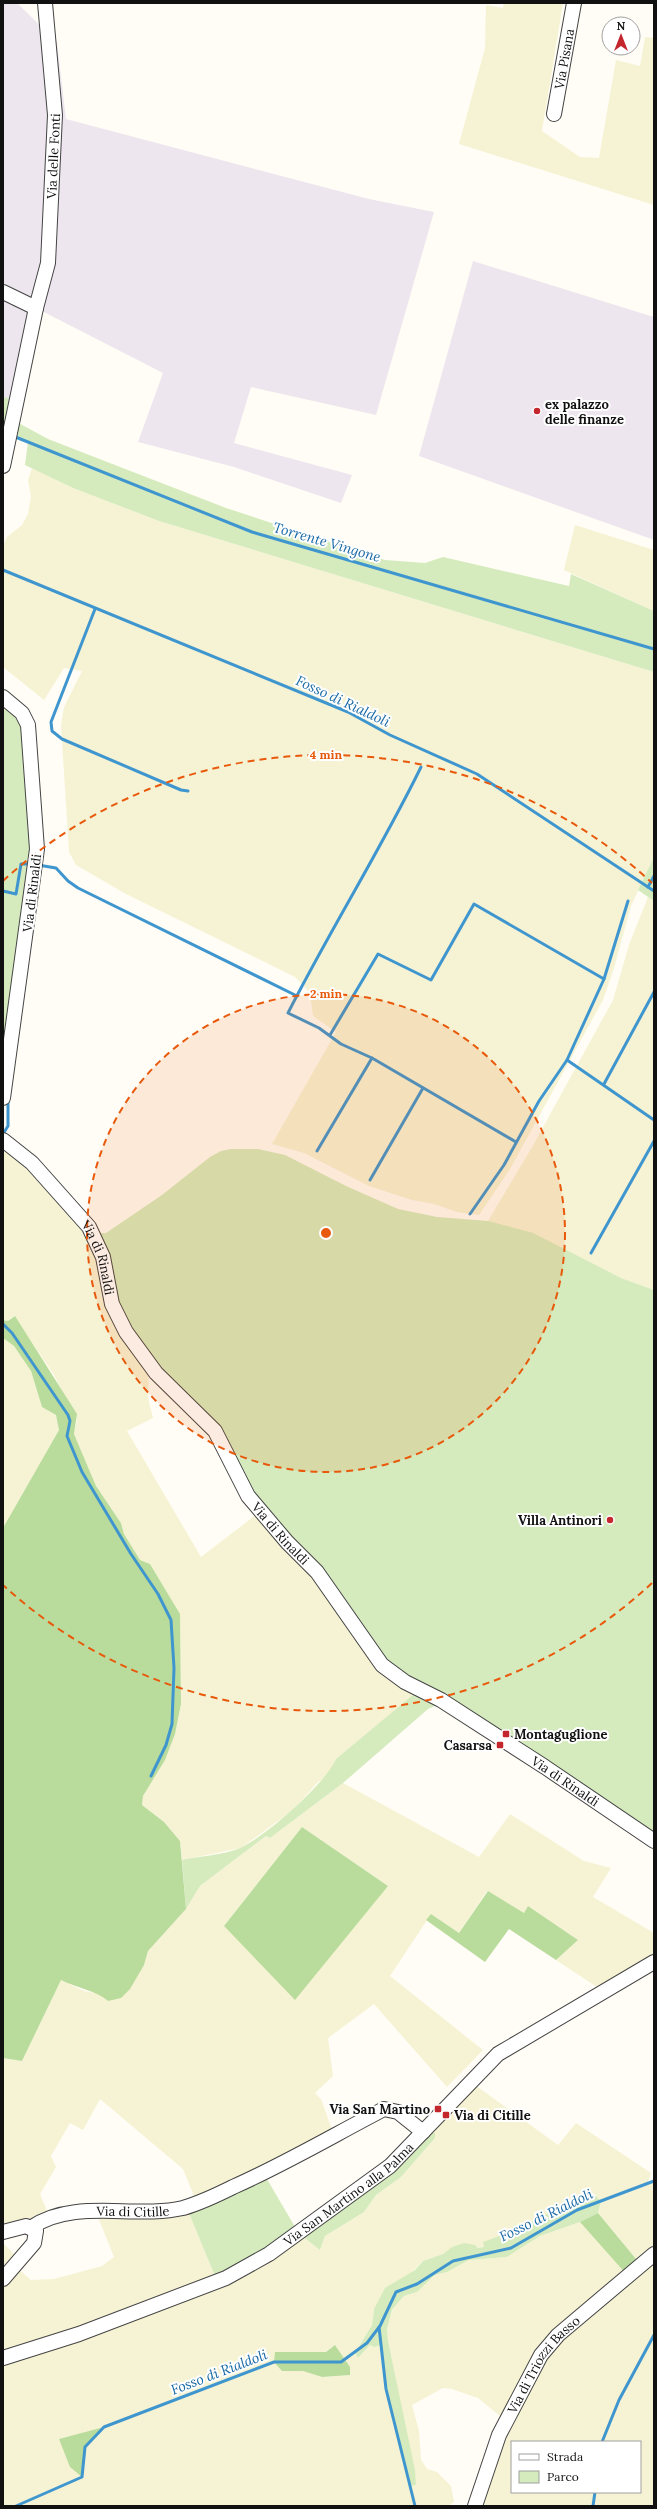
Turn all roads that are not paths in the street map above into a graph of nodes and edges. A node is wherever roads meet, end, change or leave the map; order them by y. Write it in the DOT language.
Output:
graph roads {
  1 [pos="46,3"];
  2 [pos="574,3"];
  3 [pos="554,114"];
  4 [pos="3,292"];
  5 [pos="36,308"];
  6 [pos="3,466"];
  7 [pos="3,698"];
  8 [pos="3,1098"];
  9 [pos="3,1140"];
  10 [pos="654,1840"];
  11 [pos="654,1962"];
  12 [pos="423,2132"];
  13 [pos="32,2228"];
  14 [pos="3,2232"];
  15 [pos="654,2254"];
  16 [pos="3,2279"];
  17 [pos="3,2358"];
  18 [pos="475,2506"];
  1 -- 5 [label="street, Via delle Fonti"];
  2 -- 3 [label="street, Via Pisana"];
  4 -- 5 [label="street"];
  5 -- 6 [label="street, Via delle Fonti"];
  7 -- 8 [label="street, Via di Rinaldi"];
  9 -- 10 [label="street, Via di Rinaldi"];
  11 -- 12 [label="street, Via San Martino alla Palma"];
  12 -- 13 [label="street, Via di Citille"];
  12 -- 17 [label="street, Via San Martino alla Palma"];
  13 -- 14 [label="street"];
  13 -- 16 [label="street"];
  15 -- 18 [label="street, Via di Triozzi Basso"];
}
